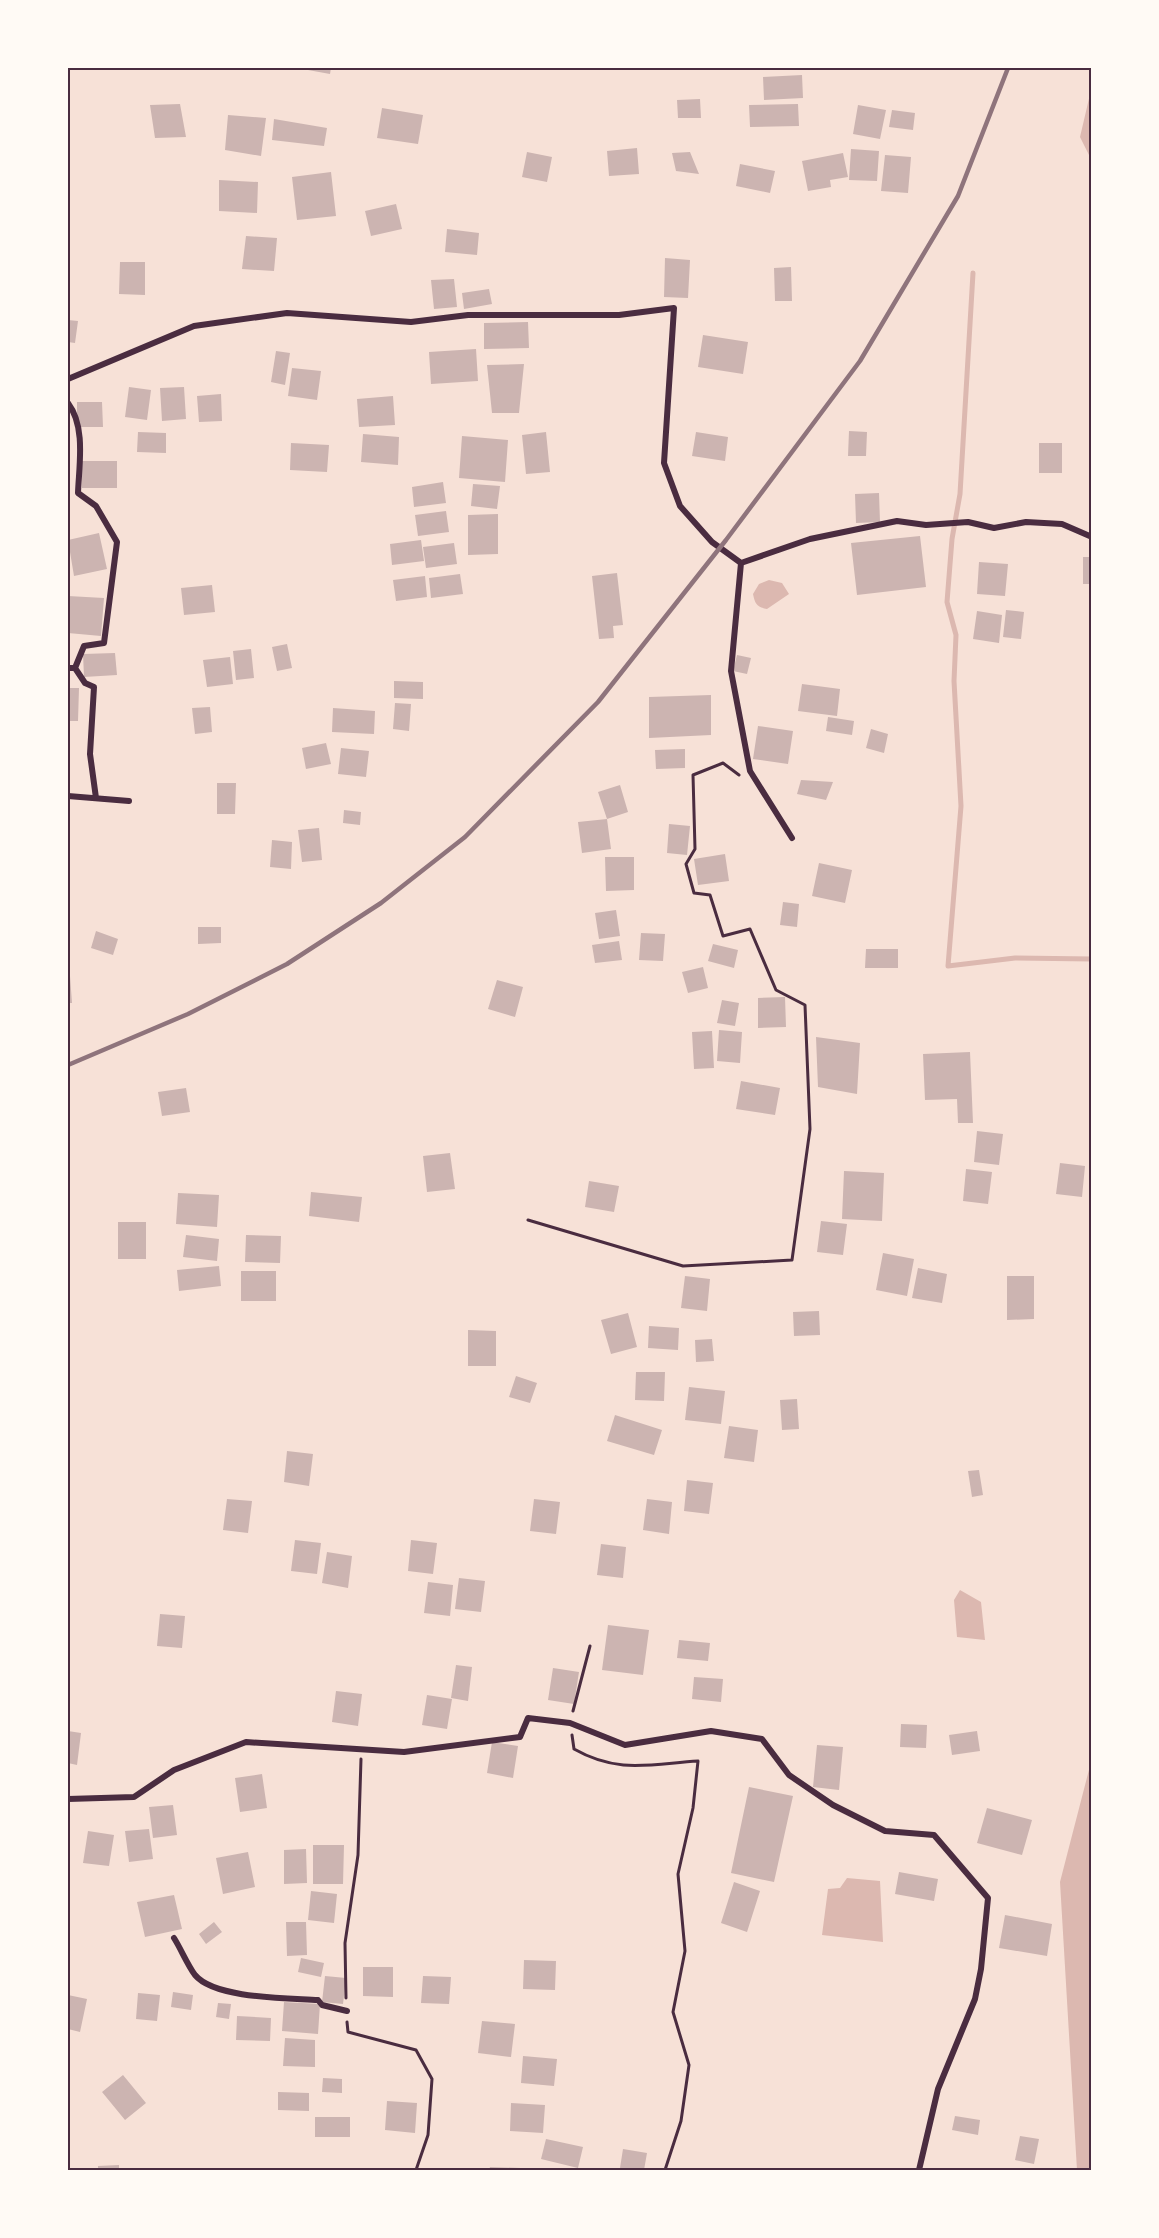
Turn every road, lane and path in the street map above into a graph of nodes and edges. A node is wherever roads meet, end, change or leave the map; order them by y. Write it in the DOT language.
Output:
graph roads {
  1 [pos="68,379"];
  2 [pos="68,403"];
  3 [pos="1092,537"];
  4 [pos="741,563"];
  5 [pos="68,668"];
  6 [pos="75,668"];
  7 [pos="764,794"];
  8 [pos="68,796"];
  9 [pos="96,798"];
  10 [pos="129,801"];
  11 [pos="792,838"];
  12 [pos="528,1220"];
  13 [pos="590,1646"];
  14 [pos="570,1723"];
  15 [pos="362,1749"];
  16 [pos="68,1798"];
  17 [pos="174,1938"];
  18 [pos="347,2011"];
  19 [pos="416,2170"];
  20 [pos="665,2170"];
  21 [pos="919,2170"];
  1 -- 4 [label="street"];
  2 -- 6 [label="street"];
  3 -- 4 [label="street"];
  4 -- 7 [label="street"];
  5 -- 6 [label="street"];
  6 -- 9 [label="street"];
  7 -- 11 [label="street"];
  7 -- 12 [label="path"];
  8 -- 9 [label="street"];
  9 -- 10 [label="street"];
  13 -- 14 [label="path"];
  14 -- 15 [label="street"];
  14 -- 20 [label="path"];
  14 -- 21 [label="street"];
  15 -- 16 [label="street"];
  15 -- 18 [label="path"];
  17 -- 18 [label="street"];
  18 -- 19 [label="path"];
}
